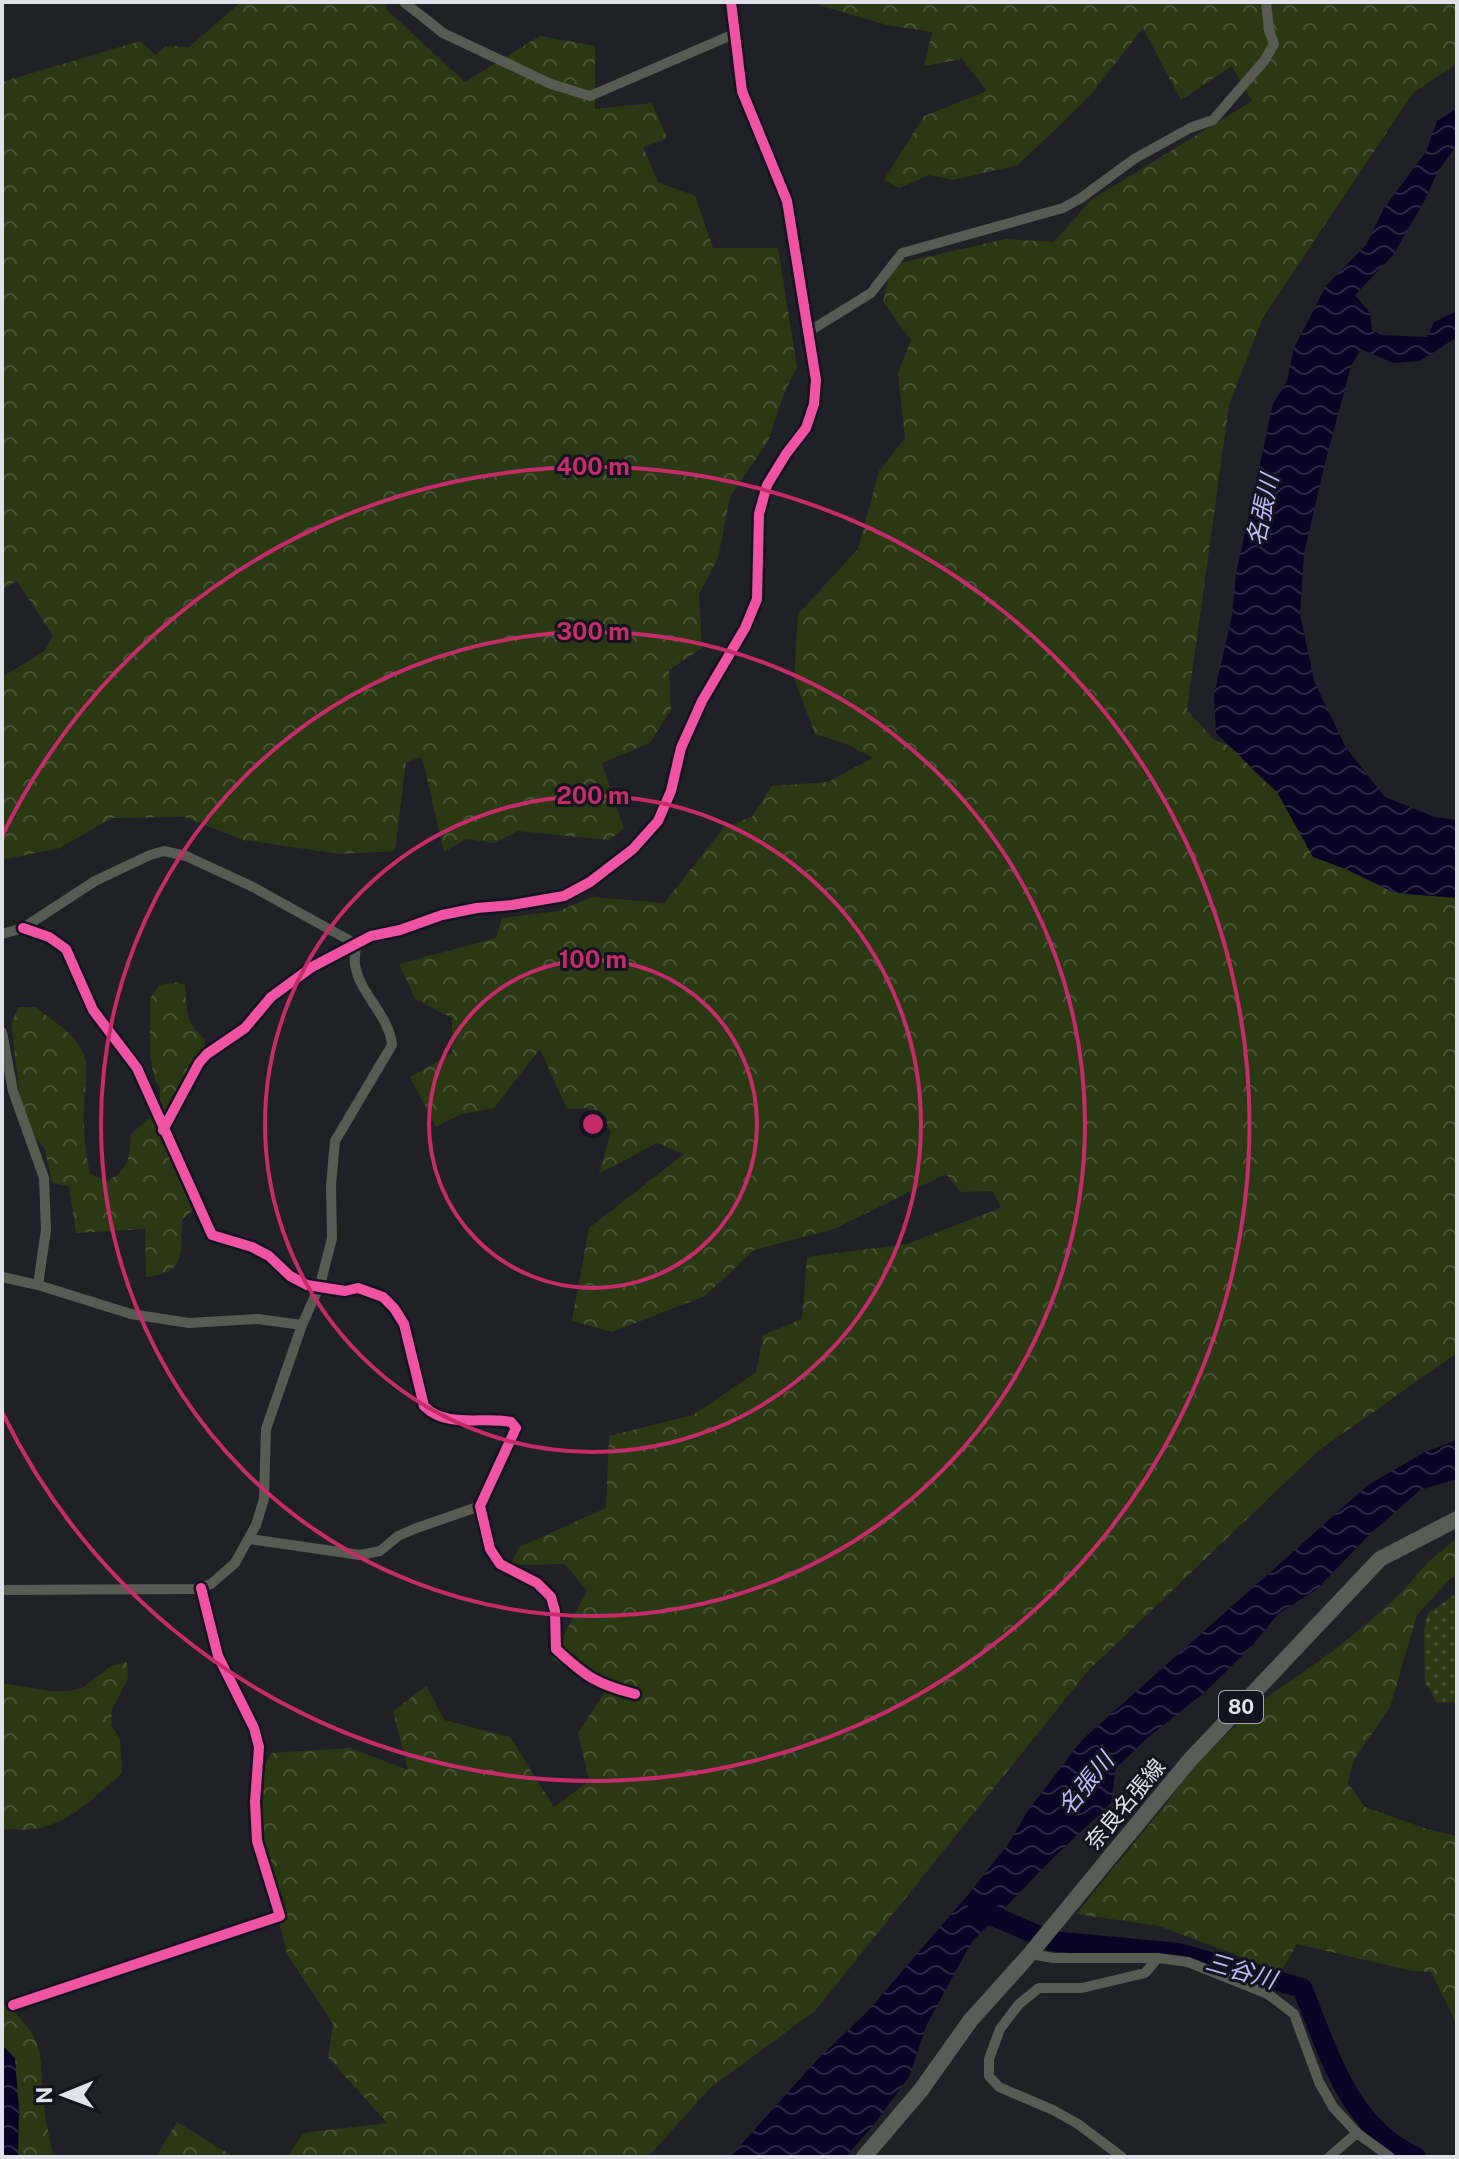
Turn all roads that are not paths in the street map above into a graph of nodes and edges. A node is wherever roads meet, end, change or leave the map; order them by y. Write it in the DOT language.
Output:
graph roads {
  1 [pos="404,2"];
  2 [pos="731,2"];
  3 [pos="1266,2"];
  4 [pos="734,34"];
  5 [pos="808,332"];
  6 [pos="23,928"];
  7 [pos="2,934"];
  8 [pos="356,944"];
  9 [pos="2,1032"];
  10 [pos="163,1130"];
  11 [pos="2,1277"];
  12 [pos="38,1285"];
  13 [pos="320,1285"];
  14 [pos="302,1325"];
  15 [pos="480,1506"];
  16 [pos="1457,1519"];
  17 [pos="250,1539"];
  18 [pos="201,1588"];
  19 [pos="2,1590"];
  20 [pos="635,1694"];
  21 [pos="1034,1950"];
  22 [pos="1158,1958"];
  23 [pos="13,2005"];
  24 [pos="1357,2133"];
  25 [pos="864,2157"];
  26 [pos="1122,2157"];
  27 [pos="1329,2157"];
  28 [pos="1390,2157"];
  1 -- 4 [label="street"];
  2 -- 4 [label="street"];
  3 -- 5 [label="street"];
  4 -- 5 [label="street"];
  5 -- 8 [label="street"];
  6 -- 7 [label="street"];
  6 -- 8 [label="street"];
  6 -- 10 [label="street"];
  8 -- 10 [label="street"];
  8 -- 13 [label="street"];
  9 -- 12 [label="street"];
  10 -- 13 [label="street"];
  11 -- 12 [label="street"];
  12 -- 14 [label="street"];
  13 -- 14 [label="street"];
  13 -- 15 [label="street"];
  14 -- 17 [label="street"];
  15 -- 17 [label="street"];
  15 -- 20 [label="street"];
  16 -- 21 [label="main road, 奈良名張線 / 80"];
  17 -- 18 [label="street"];
  18 -- 19 [label="street"];
  18 -- 23 [label="street"];
  21 -- 22 [label="street"];
  21 -- 25 [label="main road, 奈良名張線 / 80"];
  22 -- 24 [label="street"];
  22 -- 26 [label="street"];
  24 -- 27 [label="street"];
  24 -- 28 [label="street"];
}
